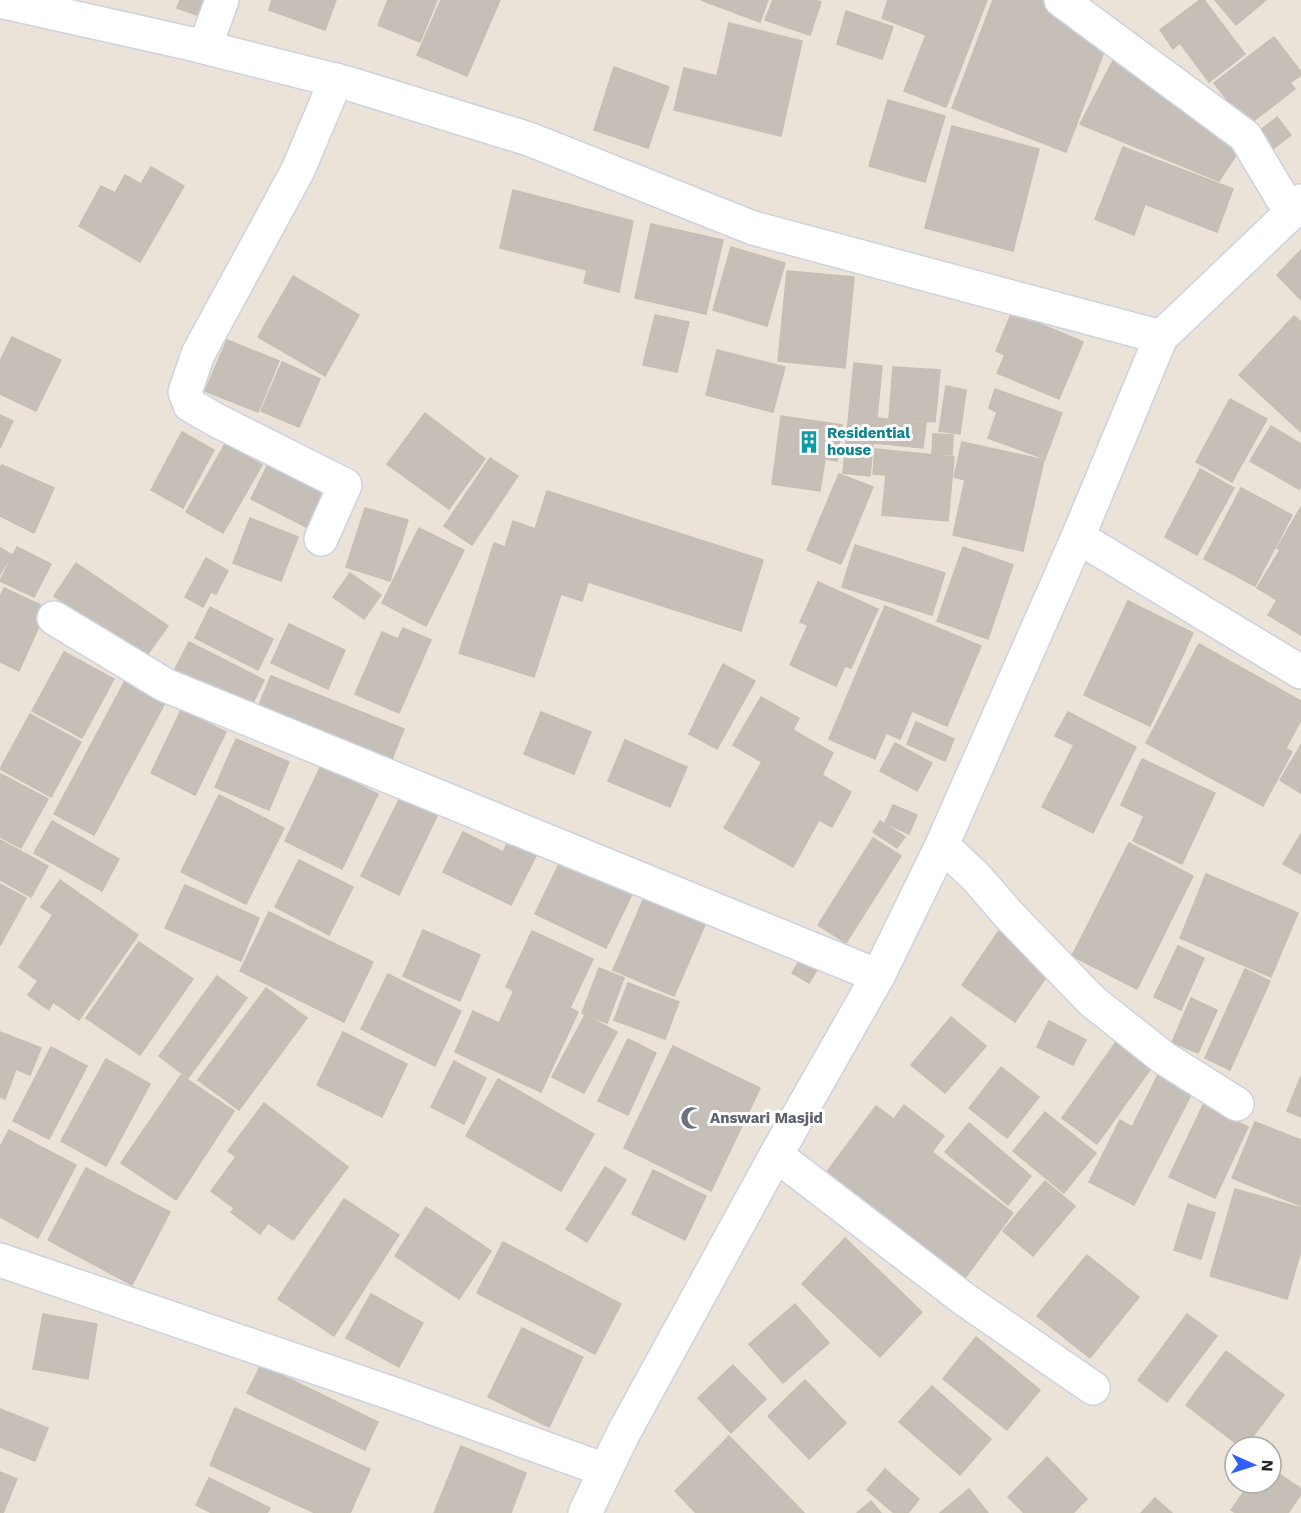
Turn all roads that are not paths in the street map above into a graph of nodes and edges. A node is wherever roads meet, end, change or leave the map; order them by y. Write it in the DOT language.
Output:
graph roads {
  1 [pos="222,0"];
  2 [pos="1061,0"];
  3 [pos="0,1"];
  4 [pos="205,47"];
  5 [pos="336,80"];
  6 [pos="1296,207"];
  7 [pos="1161,337"];
  8 [pos="1078,537"];
  9 [pos="321,539"];
  10 [pos="54,618"];
  11 [pos="1301,672"];
  12 [pos="942,845"];
  13 [pos="878,976"];
  14 [pos="1237,1104"];
  15 [pos="776,1155"];
  16 [pos="0,1260"];
  17 [pos="1093,1388"];
  18 [pos="605,1470"];
  19 [pos="585,1513"];
  1 -- 4 [label="street"];
  2 -- 6 [label="street"];
  3 -- 4 [label="street"];
  4 -- 5 [label="street"];
  5 -- 7 [label="street"];
  5 -- 9 [label="street"];
  6 -- 7 [label="street"];
  7 -- 8 [label="street"];
  8 -- 11 [label="street"];
  8 -- 12 [label="street"];
  10 -- 13 [label="street"];
  12 -- 13 [label="street"];
  12 -- 14 [label="street"];
  13 -- 15 [label="street"];
  15 -- 17 [label="street"];
  15 -- 18 [label="street"];
  16 -- 18 [label="street"];
  18 -- 19 [label="street"];
}
